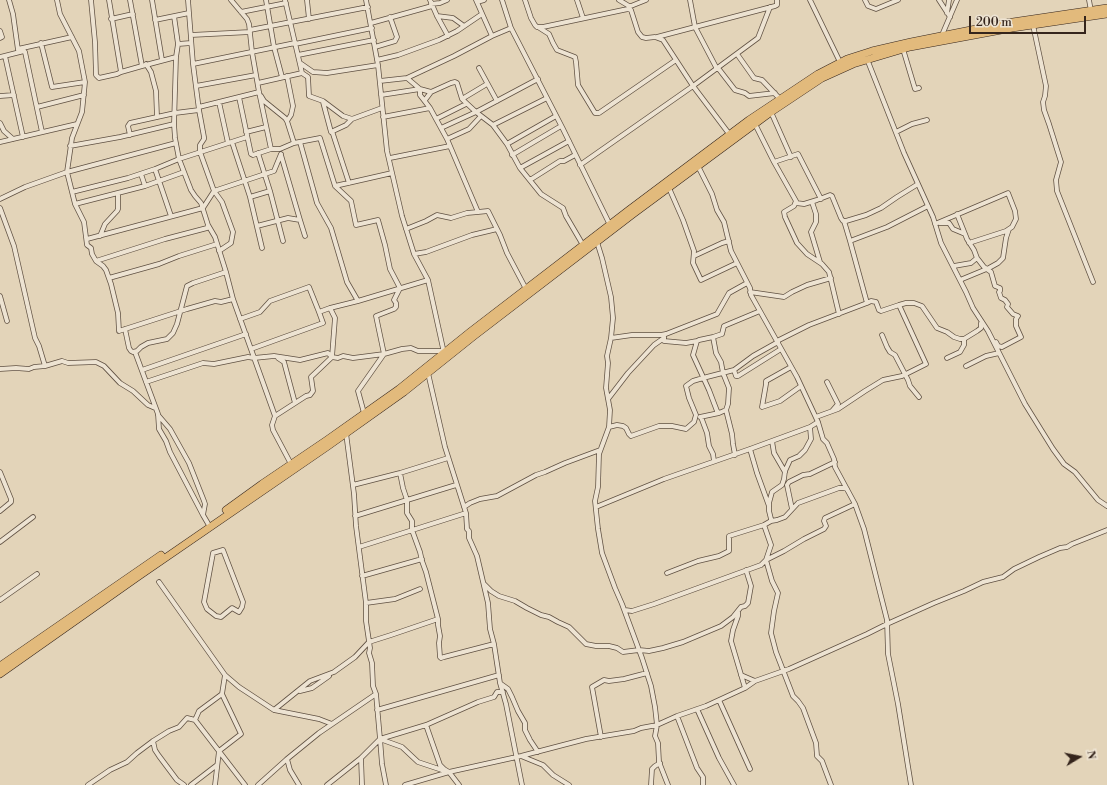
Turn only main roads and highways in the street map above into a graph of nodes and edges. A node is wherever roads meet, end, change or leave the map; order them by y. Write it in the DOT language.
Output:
graph roads {
  1 [pos="1107,8"];
  2 [pos="1107,14"];
  3 [pos="732,137"];
  4 [pos="209,525"];
  5 [pos="0,666"];
  6 [pos="0,674"];
  1 -- 3 [label="highway"];
  2 -- 3 [label="highway"];
  3 -- 4 [label="highway"];
  3 -- 4 [label="highway"];
  4 -- 5 [label="highway"];
  4 -- 6 [label="highway"];
}
